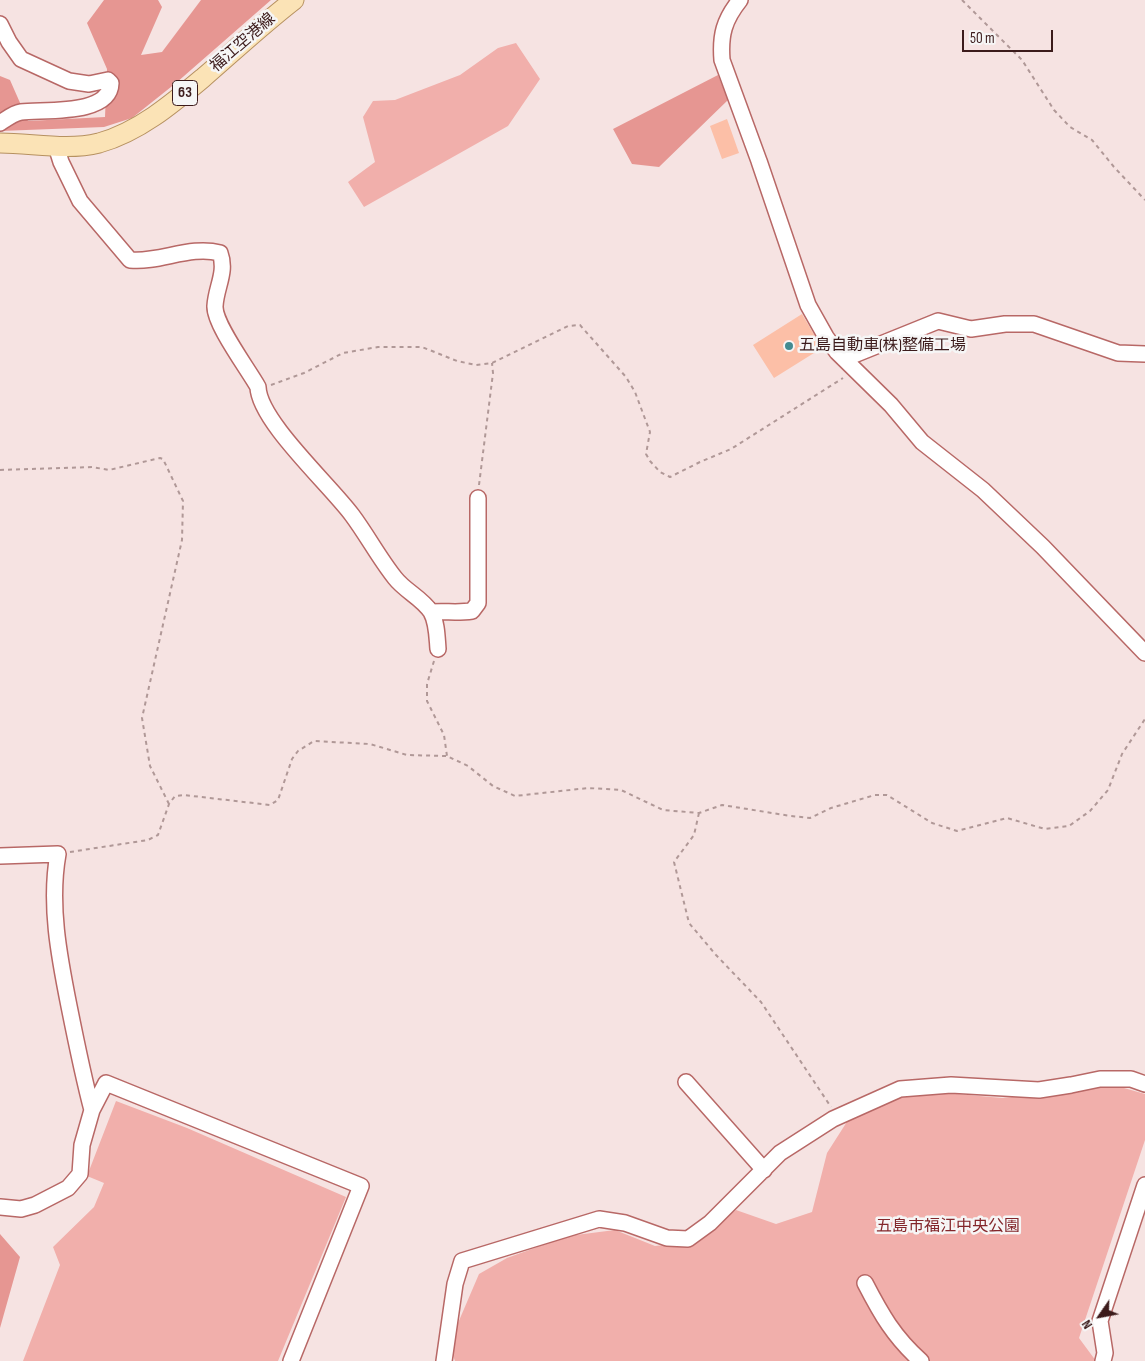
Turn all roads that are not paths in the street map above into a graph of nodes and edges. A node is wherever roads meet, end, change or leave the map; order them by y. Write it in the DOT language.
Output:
graph roads {
  1 [pos="294,0"];
  2 [pos="740,0"];
  3 [pos="0,24"];
  4 [pos="0,123"];
  5 [pos="0,143"];
  6 [pos="56,146"];
  7 [pos="1145,354"];
  8 [pos="844,359"];
  9 [pos="478,498"];
  10 [pos="431,612"];
  11 [pos="438,649"];
  12 [pos="1145,653"];
  13 [pos="0,856"];
  14 [pos="686,1082"];
  15 [pos="1145,1084"];
  16 [pos="92,1110"];
  17 [pos="764,1170"];
  18 [pos="1145,1184"];
  19 [pos="0,1207"];
  20 [pos="865,1283"];
  21 [pos="291,1361"];
  22 [pos="444,1361"];
  23 [pos="921,1361"];
  24 [pos="1103,1361"];
  1 -- 6 [label="main road, 福江空港線 / 63"];
  2 -- 8 [label="street"];
  3 -- 4 [label="street"];
  5 -- 6 [label="main road, 福江空港線 / 63"];
  6 -- 10 [label="street"];
  7 -- 8 [label="street"];
  8 -- 12 [label="street"];
  9 -- 10 [label="street"];
  10 -- 11 [label="street"];
  13 -- 16 [label="street"];
  14 -- 17 [label="street"];
  15 -- 17 [label="street"];
  16 -- 19 [label="street"];
  16 -- 21 [label="street"];
  17 -- 22 [label="street"];
  18 -- 24 [label="street"];
  20 -- 23 [label="street"];
}
